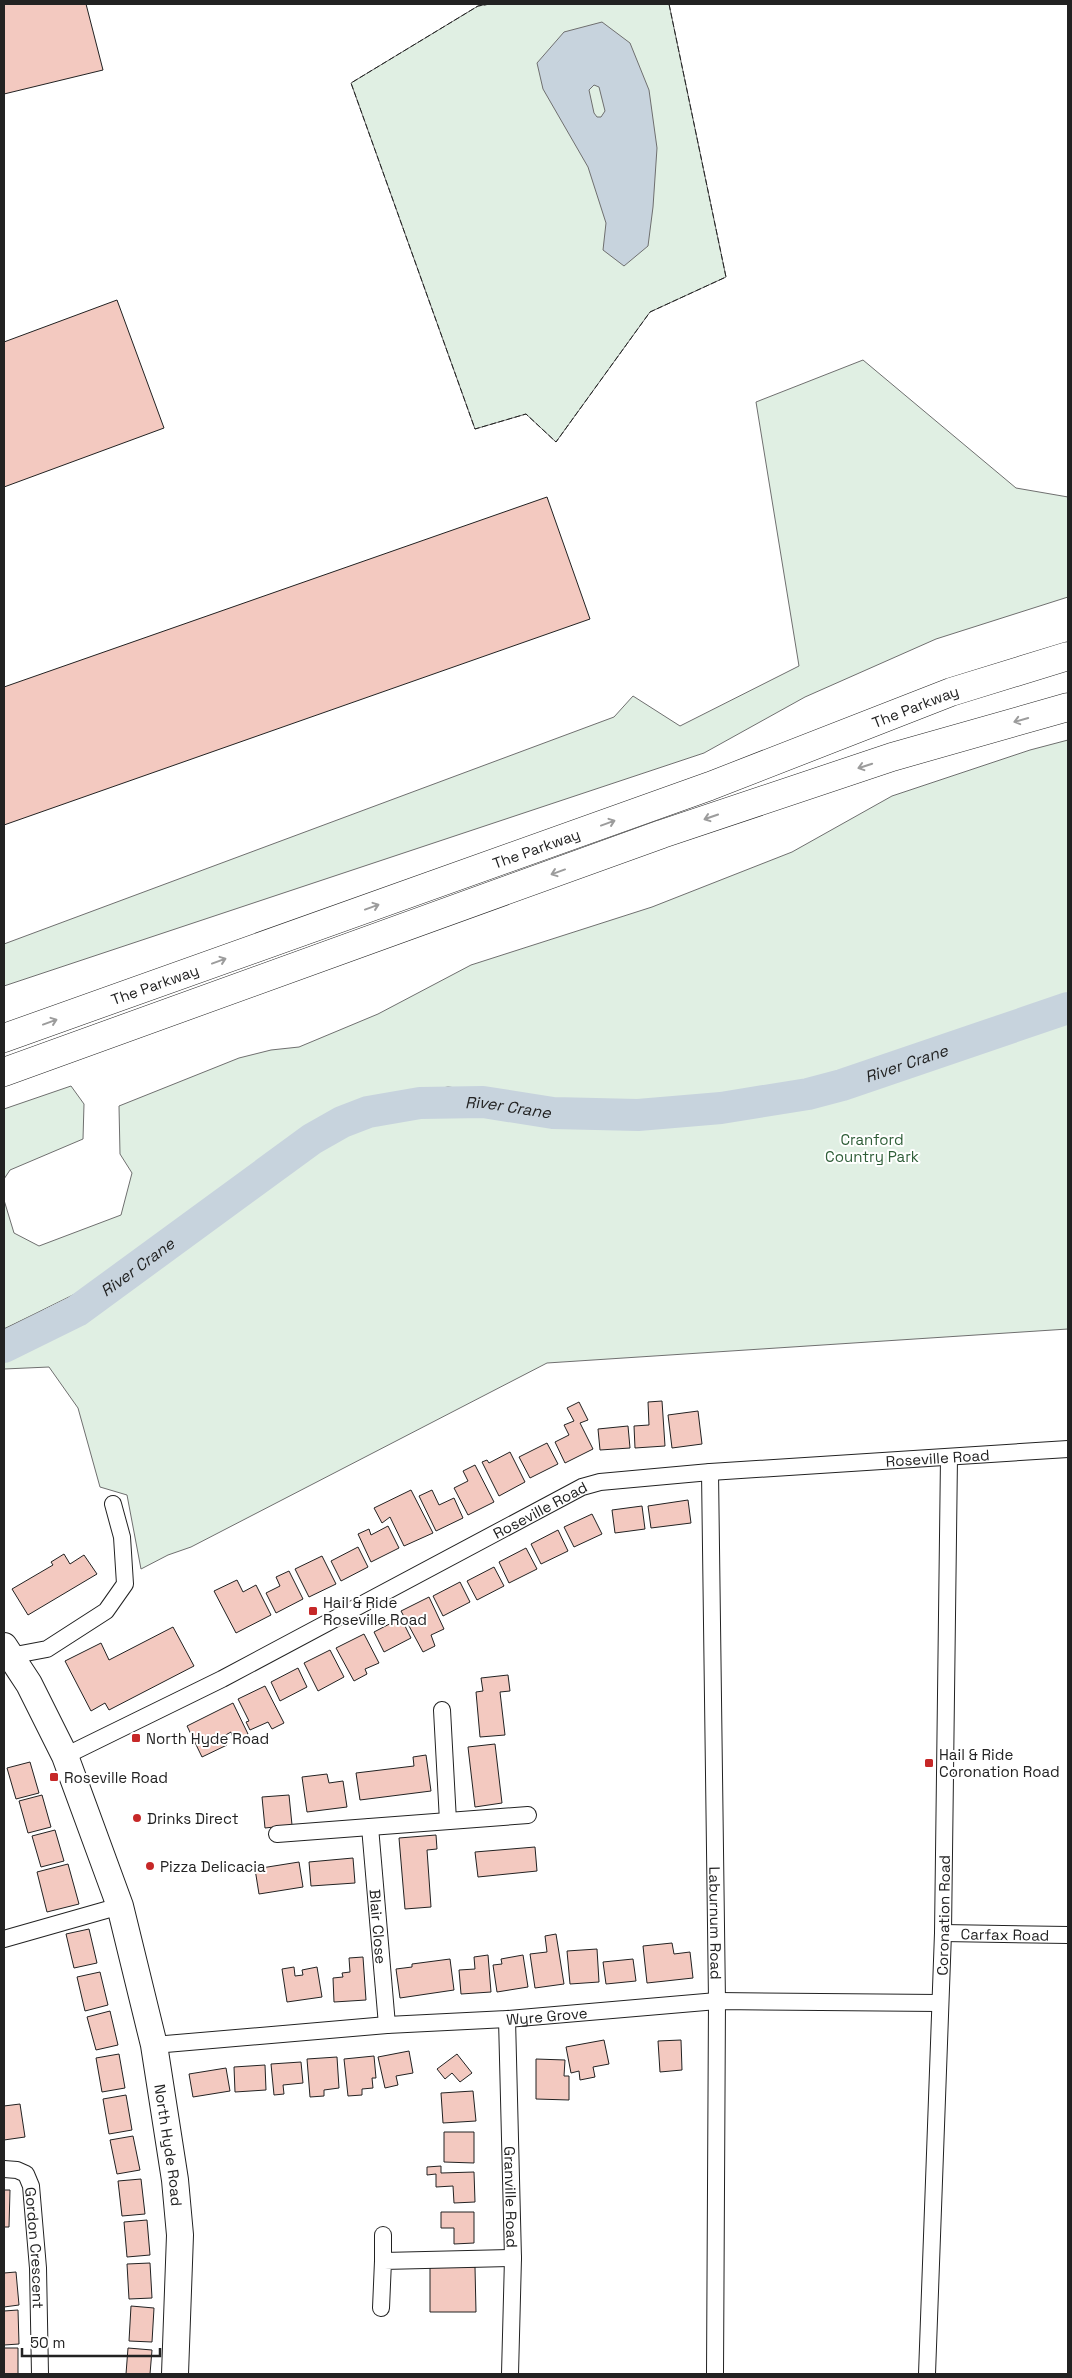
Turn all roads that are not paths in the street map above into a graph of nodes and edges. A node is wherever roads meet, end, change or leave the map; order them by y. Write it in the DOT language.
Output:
graph roads {
  1 [pos="1068,656"];
  2 [pos="1068,707"];
  3 [pos="4,1038"];
  4 [pos="4,1072"];
  5 [pos="1068,1449"];
  6 [pos="949,1457"];
  7 [pos="710,1472"];
  8 [pos="113,1504"];
  9 [pos="11,1662"];
  10 [pos="442,1710"];
  11 [pos="65,1756"];
  12 [pos="528,1815"];
  13 [pos="448,1820"];
  14 [pos="370,1827"];
  15 [pos="277,1834"];
  16 [pos="120,1906"];
  17 [pos="943,1933"];
  18 [pos="1068,1935"];
  19 [pos="4,1939"];
  20 [pos="717,2001"];
  21 [pos="939,2004"];
  22 [pos="507,2019"];
  23 [pos="387,2025"];
  24 [pos="154,2045"];
  25 [pos="4,2169"];
  26 [pos="383,2234"];
  27 [pos="513,2258"];
  28 [pos="383,2261"];
  29 [pos="381,2308"];
  30 [pos="40,2374"];
  31 [pos="175,2374"];
  32 [pos="510,2374"];
  33 [pos="715,2374"];
  34 [pos="927,2374"];
  3 -- 1 [label="highway, The Parkway, one-way"];
  2 -- 4 [label="highway, The Parkway, one-way"];
  5 -- 6 [label="street, Roseville Road"];
  6 -- 7 [label="street, Roseville Road"];
  6 -- 17 [label="street, Coronation Road"];
  7 -- 11 [label="street, Roseville Road"];
  7 -- 20 [label="street, Laburnum Road"];
  8 -- 9 [label="street"];
  9 -- 11 [label="main road, North Hyde Road"];
  10 -- 13 [label="street"];
  11 -- 16 [label="main road, North Hyde Road"];
  12 -- 13 [label="street"];
  13 -- 14 [label="street"];
  14 -- 15 [label="street"];
  14 -- 23 [label="street, Blair Close"];
  16 -- 19 [label="street"];
  16 -- 24 [label="main road, North Hyde Road"];
  17 -- 18 [label="street, Carfax Road"];
  17 -- 21 [label="street, Coronation Road"];
  20 -- 21 [label="street, Wyre Grove"];
  20 -- 22 [label="street, Wyre Grove"];
  20 -- 33 [label="street, Laburnum Road"];
  21 -- 34 [label="street, Coronation Road"];
  22 -- 23 [label="street, Wyre Grove"];
  22 -- 27 [label="street, Granville Road"];
  23 -- 24 [label="street, Wyre Grove"];
  24 -- 31 [label="main road, North Hyde Road"];
  25 -- 30 [label="street, Gordon Crescent"];
  26 -- 28 [label="street"];
  27 -- 28 [label="street"];
  27 -- 32 [label="street, Granville Road"];
  28 -- 29 [label="street"];
}
